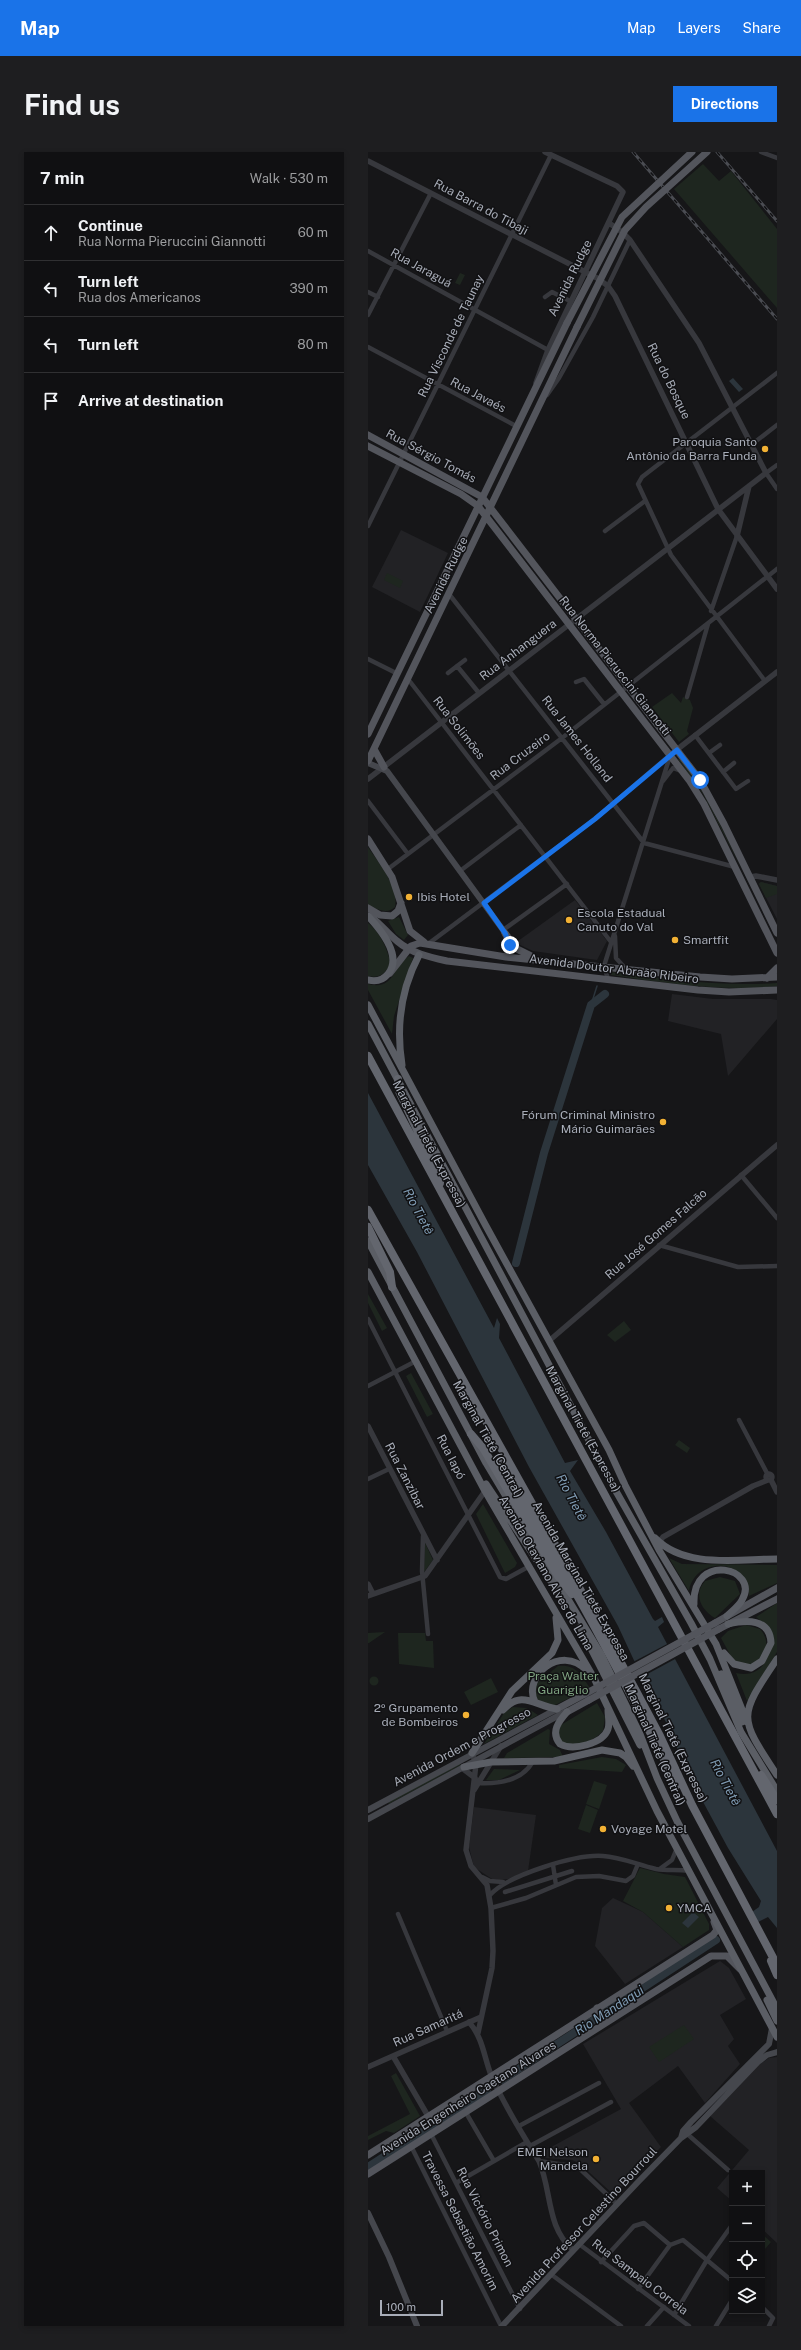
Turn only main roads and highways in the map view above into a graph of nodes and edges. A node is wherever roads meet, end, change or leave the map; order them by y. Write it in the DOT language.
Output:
graph roads {
  1 [pos="692,152"];
  2 [pos="707,152"];
  3 [pos="368,435"];
  4 [pos="368,446"];
  5 [pos="482,497"];
  6 [pos="478,506"];
  7 [pos="490,508"];
  8 [pos="486,517"];
  9 [pos="370,723"];
  10 [pos="368,734"];
  11 [pos="374,749"];
  12 [pos="368,762"];
  13 [pos="384,768"];
  14 [pos="368,839"];
  15 [pos="401,902"];
  16 [pos="368,908"];
  17 [pos="368,915"];
  18 [pos="504,932"];
  19 [pos="777,933"];
  20 [pos="428,944"];
  21 [pos="409,949"];
  22 [pos="777,953"];
  23 [pos="420,954"];
  24 [pos="506,956"];
  25 [pos="543,959"];
  26 [pos="480,964"];
  27 [pos="777,968"];
  28 [pos="385,977"];
  29 [pos="767,978"];
  30 [pos="777,978"];
  31 [pos="368,980"];
  32 [pos="777,991"];
  33 [pos="368,1005"];
  34 [pos="368,1024"];
  35 [pos="368,1056"];
  36 [pos="402,1071"];
  37 [pos="398,1079"];
  38 [pos="440,1190"];
  39 [pos="368,1210"];
  40 [pos="368,1227"];
  41 [pos="368,1241"];
  42 [pos="369,1275"];
  43 [pos="392,1287"];
  44 [pos="491,1430"];
  45 [pos="471,1434"];
  46 [pos="474,1470"];
  47 [pos="649,1531"];
  48 [pos="777,1559"];
  49 [pos="777,1588"];
  50 [pos="578,1597"];
  51 [pos="777,1599"];
  52 [pos="694,1604"];
  53 [pos="553,1610"];
  54 [pos="727,1616"];
  55 [pos="728,1624"];
  56 [pos="717,1626"];
  57 [pos="716,1644"];
  58 [pos="777,1658"];
  59 [pos="710,1659"];
  60 [pos="594,1678"];
  61 [pos="587,1697"];
  62 [pos="535,1702"];
  63 [pos="607,1704"];
  64 [pos="558,1709"];
  65 [pos="567,1712"];
  66 [pos="497,1716"];
  67 [pos="747,1722"];
  68 [pos="752,1736"];
  69 [pos="472,1753"];
  70 [pos="476,1762"];
  71 [pos="749,1763"];
  72 [pos="463,1767"];
  73 [pos="777,1775"];
  74 [pos="657,1778"];
  75 [pos="647,1786"];
  76 [pos="777,1791"];
  77 [pos="777,1800"];
  78 [pos="692,1805"];
  79 [pos="368,1810"];
  80 [pos="777,1814"];
  81 [pos="368,1819"];
  82 [pos="713,1918"];
  83 [pos="766,1943"];
  84 [pos="751,1963"];
  85 [pos="777,1965"];
  86 [pos="741,1969"];
  87 [pos="777,1975"];
  88 [pos="598,2008"];
  89 [pos="777,2009"];
  90 [pos="777,2021"];
  91 [pos="606,2022"];
  92 [pos="772,2028"];
  93 [pos="777,2037"];
  94 [pos="769,2044"];
  95 [pos="775,2052"];
  96 [pos="738,2081"];
  97 [pos="685,2133"];
  98 [pos="368,2155"];
  99 [pos="368,2174"];
  100 [pos="368,2215"];
  101 [pos="417,2326"];
  102 [pos="502,2326"];
  1 -- 5 [label="main road, Avenida Rudge, bridge"];
  2 -- 7 [label="main road, Avenida Rudge, bridge"];
  3 -- 5 [label="main road, Rua Sérgio Tomás"];
  4 -- 6 [label="main road, Rua Sérgio Tomás"];
  5 -- 6 [label="main road, Avenida Rudge"];
  5 -- 7 [label="main road, Rua Norma Pieruccini Giannotti"];
  6 -- 8 [label="main road, Rua Norma Pieruccini Giannotti"];
  6 -- 9 [label="main road, Avenida Rudge"];
  7 -- 8 [label="main road, Avenida Rudge"];
  7 -- 19 [label="main road, Rua Norma Pieruccini Giannotti"];
  8 -- 11 [label="main road, Avenida Rudge"];
  8 -- 22 [label="main road, Rua Norma Pieruccini Giannotti"];
  9 -- 10 [label="main road, Avenida Rudge"];
  11 -- 12 [label="main road, Avenida Rudge"];
  11 -- 13 [label="main road"];
  12 -- 13 [label="main road"];
  13 -- 18 [label="main road"];
  14 -- 15 [label="main road"];
  15 -- 16 [label="main road"];
  15 -- 20 [label="main road"];
  17 -- 21 [label="main road, Avenida Doutor Abraão Ribeiro"];
  17 -- 28 [label="highway"];
  18 -- 24 [label="main road"];
  18 -- 25 [label="main road"];
  20 -- 21 [label="main road"];
  20 -- 24 [label="main road, Avenida Doutor Abraão Ribeiro"];
  21 -- 23 [label="main road, Avenida Doutor Abraão Ribeiro"];
  21 -- 28 [label="main road"];
  23 -- 26 [label="main road, Avenida Doutor Abraão Ribeiro"];
  23 -- 36 [label="highway"];
  24 -- 25 [label="main road, Avenida Doutor Abraão Ribeiro"];
  24 -- 26 [label="main road"];
  25 -- 29 [label="main road, Avenida Doutor Abraão Ribeiro"];
  26 -- 32 [label="main road, Avenida Doutor Abraão Ribeiro"];
  27 -- 29 [label="main road"];
  28 -- 31 [label="highway"];
  29 -- 30 [label="main road, Avenida Doutor Abraão Ribeiro"];
  33 -- 36 [label="highway"];
  34 -- 37 [label="highway"];
  35 -- 38 [label="highway, Marginal Tietê (Expressa)"];
  36 -- 47 [label="highway"];
  37 -- 38 [label="highway"];
  37 -- 59 [label="highway"];
  38 -- 71 [label="highway, Marginal Tietê (Expressa)"];
  39 -- 44 [label="highway, Marginal Tietê (Expressa)"];
  40 -- 43 [label="highway"];
  41 -- 43 [label="highway, Marginal Tietê (Central)"];
  42 -- 46 [label="highway, Avenida Otaviano Alves de Lima"];
  43 -- 45 [label="highway, Marginal Tietê (Central)"];
  44 -- 50 [label="highway, Avenida Marginal Tietê Expressa"];
  44 -- 78 [label="highway, Marginal Tietê (Expressa)"];
  45 -- 50 [label="highway"];
  45 -- 74 [label="highway, Marginal Tietê (Central)"];
  46 -- 53 [label="highway, Avenida Otaviano Alves de Lima"];
  46 -- 74 [label="highway"];
  47 -- 48 [label="highway"];
  47 -- 52 [label="highway"];
  49 -- 54 [label="main road, Avenida Ordem e Progresso"];
  50 -- 78 [label="highway, Avenida Marginal Tietê Expressa"];
  51 -- 55 [label="main road, Avenida Ordem e Progresso"];
  52 -- 54 [label="highway"];
  52 -- 57 [label="highway"];
  53 -- 60 [label="highway, Avenida Otaviano Alves de Lima"];
  53 -- 66 [label="highway"];
  54 -- 56 [label="main road, Avenida Ordem e Progresso"];
  55 -- 56 [label="main road, Avenida Ordem e Progresso"];
  55 -- 57 [label="highway"];
  56 -- 61 [label="main road, Avenida Ordem e Progresso, bridge"];
  57 -- 67 [label="highway"];
  58 -- 67 [label="highway"];
  59 -- 68 [label="highway"];
  59 -- 76 [label="highway"];
  60 -- 62 [label="highway"];
  60 -- 63 [label="highway, Avenida Otaviano Alves de Lima"];
  61 -- 64 [label="main road, Avenida Ordem e Progresso"];
  61 -- 65 [label="main road, Avenida Ordem e Progresso"];
  62 -- 64 [label="highway"];
  62 -- 66 [label="highway"];
  63 -- 65 [label="highway"];
  63 -- 75 [label="highway, Avenida Otaviano Alves de Lima"];
  64 -- 69 [label="main road, Avenida Ordem e Progresso"];
  65 -- 70 [label="main road, Avenida Ordem e Progresso"];
  66 -- 69 [label="highway"];
  67 -- 68 [label="highway"];
  68 -- 73 [label="highway"];
  69 -- 79 [label="main road, Avenida Ordem e Progresso"];
  70 -- 72 [label="highway"];
  70 -- 75 [label="highway"];
  71 -- 77 [label="highway"];
  71 -- 80 [label="highway, Marginal Tietê (Expressa)"];
  72 -- 81 [label="main road, Avenida Ordem e Progresso"];
  74 -- 84 [label="highway, Marginal Tietê (Central)"];
  75 -- 82 [label="highway, Avenida Otaviano Alves de Lima"];
  78 -- 83 [label="highway, Marginal Tietê (Expressa)"];
  82 -- 86 [label="highway, Avenida Otaviano Alves de Lima"];
  82 -- 88 [label="main road, Avenida Engenheiro Caetano Alvares"];
  83 -- 85 [label="highway, Marginal Tietê (Expressa)"];
  83 -- 87 [label="highway"];
  84 -- 89 [label="highway, Marginal Tietê (Central)"];
  84 -- 90 [label="highway"];
  86 -- 91 [label="main road, Avenida Engenheiro Caetano Alvares"];
  86 -- 92 [label="highway, Avenida Otaviano Alves de Lima"];
  88 -- 91 [label="main road"];
  88 -- 98 [label="main road, Avenida Engenheiro Caetano Alvares"];
  91 -- 99 [label="main road, Avenida Engenheiro Caetano Alvares"];
  92 -- 93 [label="highway, Avenida Otaviano Alves de Lima"];
  92 -- 94 [label="main road"];
  94 -- 95 [label="main road"];
  94 -- 96 [label="main road"];
  95 -- 96 [label="main road, Avenida Professor Celestino Bourroul"];
  96 -- 97 [label="main road, Avenida Professor Celestino Bourroul"];
  96 -- 97 [label="main road, Avenida Professor Celestino Bourroul"];
  97 -- 102 [label="main road, Avenida Professor Celestino Bourroul"];
  100 -- 101 [label="main road"];
}
